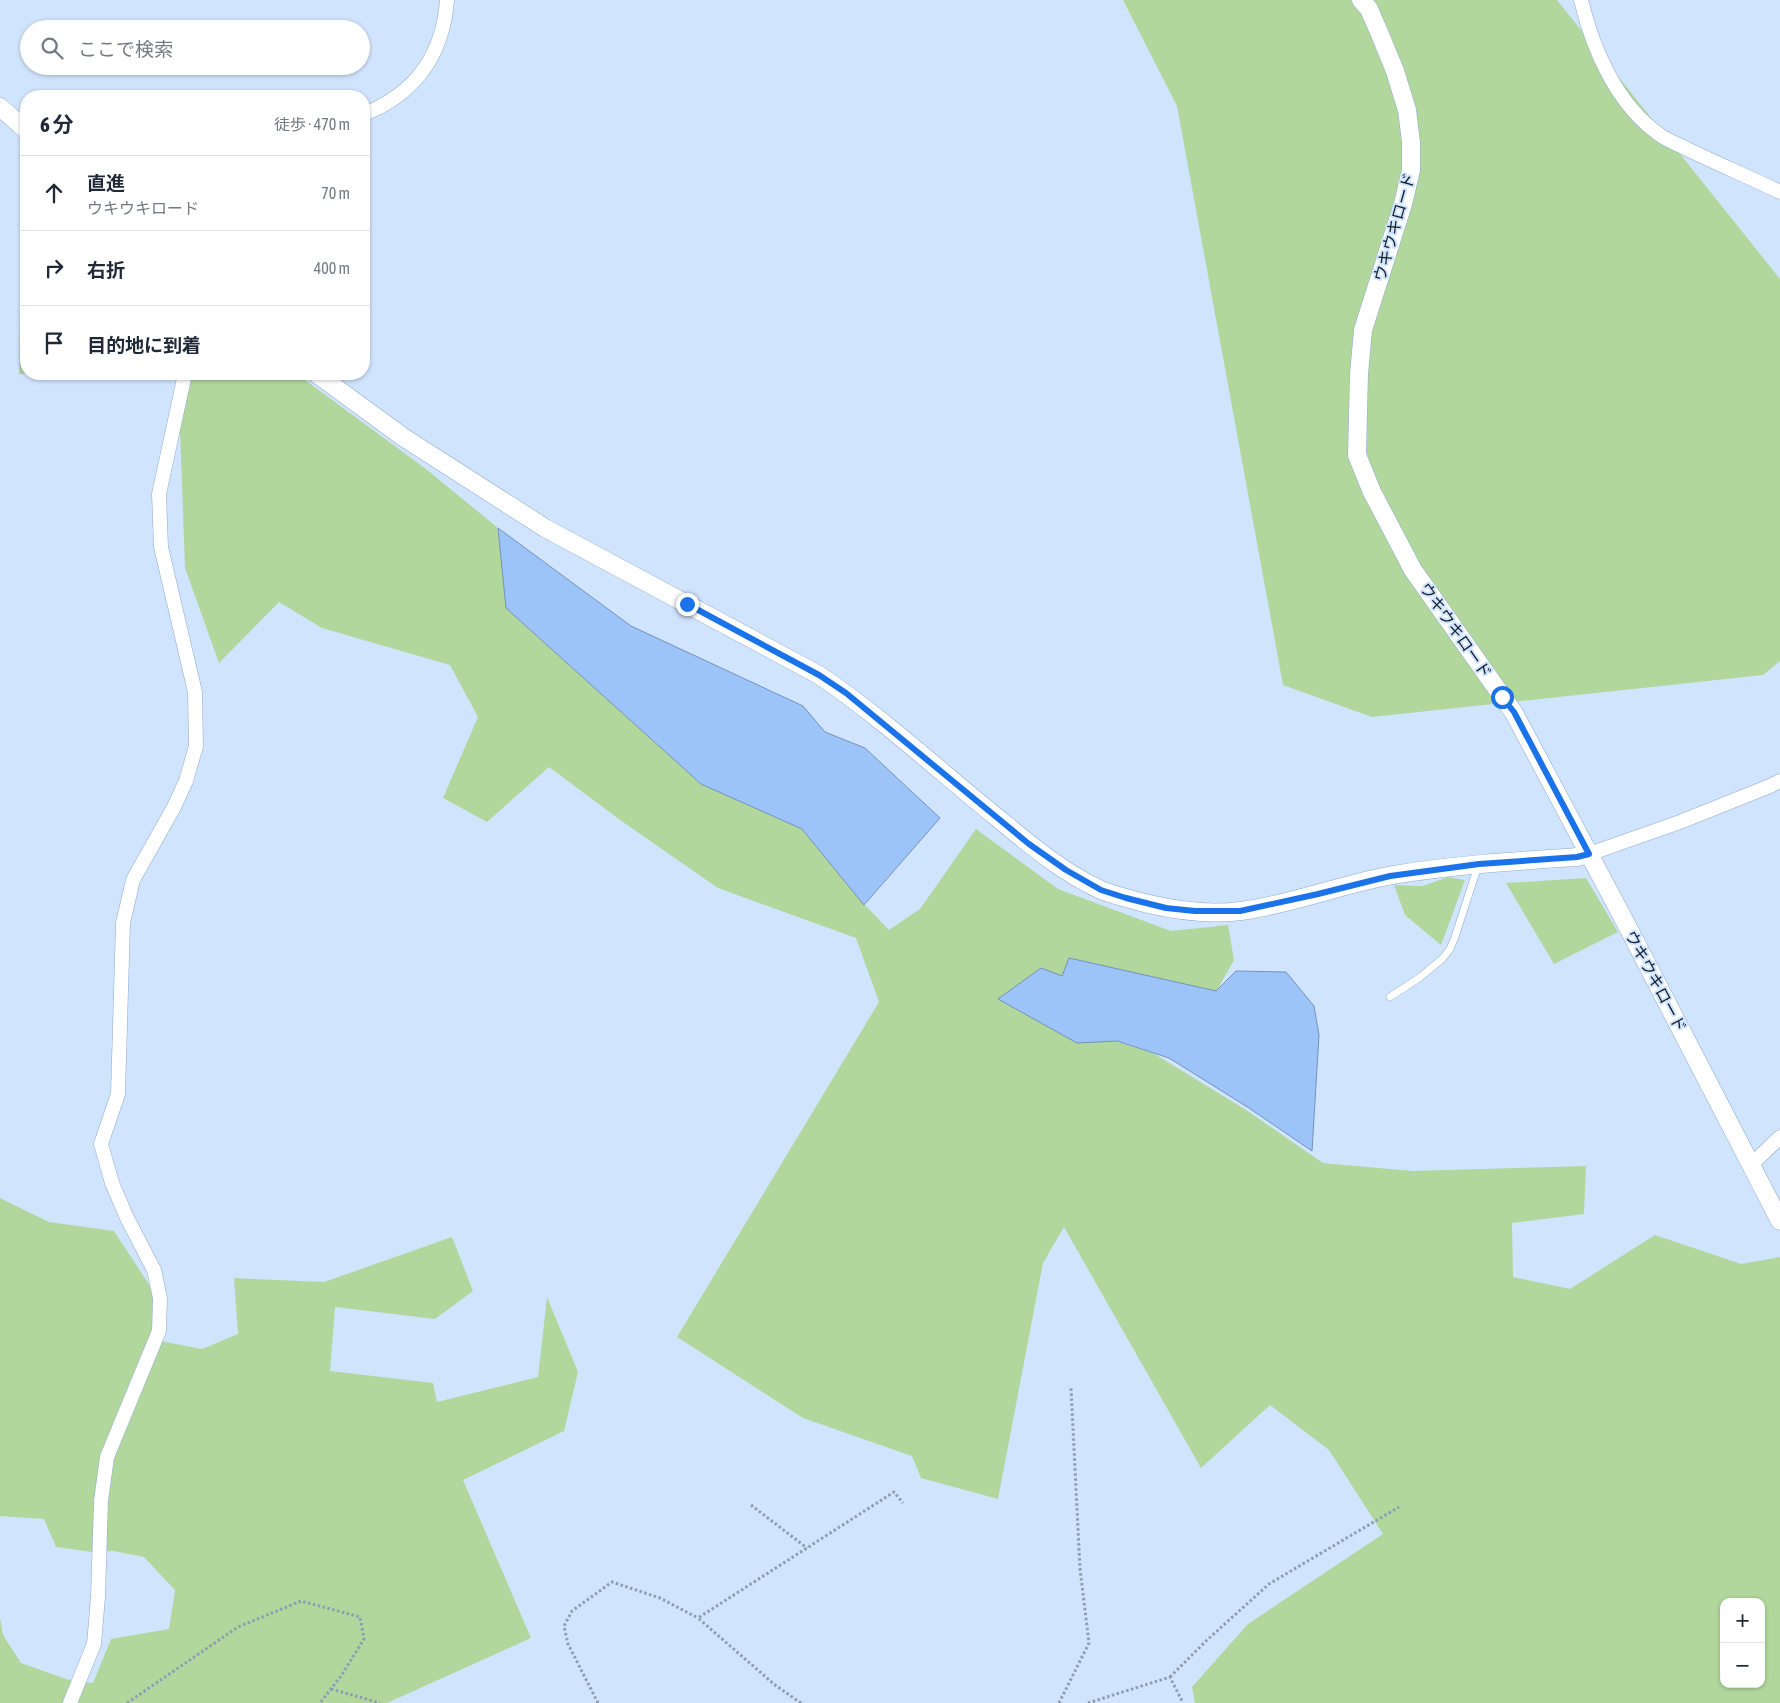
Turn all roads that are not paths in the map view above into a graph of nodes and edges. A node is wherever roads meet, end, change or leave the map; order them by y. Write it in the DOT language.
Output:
graph roads {
  1 [pos="447,0"];
  2 [pos="1361,0"];
  3 [pos="1581,0"];
  4 [pos="0,107"];
  5 [pos="370,112"];
  6 [pos="20,125"];
  7 [pos="1780,192"];
  8 [pos="184,380"];
  9 [pos="326,380"];
  10 [pos="1780,781"];
  11 [pos="1589,854"];
  12 [pos="1479,864"];
  13 [pos="1390,997"];
  14 [pos="1780,1137"];
  15 [pos="1751,1165"];
  16 [pos="1780,1221"];
  17 [pos="70,1703"];
  1 -- 5 [label="street"];
  2 -- 11 [label="street, ウキウキロード"];
  3 -- 7 [label="street"];
  4 -- 6 [label="street"];
  8 -- 17 [label="street"];
  9 -- 12 [label="street"];
  10 -- 11 [label="street"];
  11 -- 12 [label="street"];
  11 -- 15 [label="street, ウキウキロード"];
  12 -- 13 [label="lane"];
  14 -- 15 [label="street"];
  15 -- 16 [label="street, ウキウキロード"];
}
